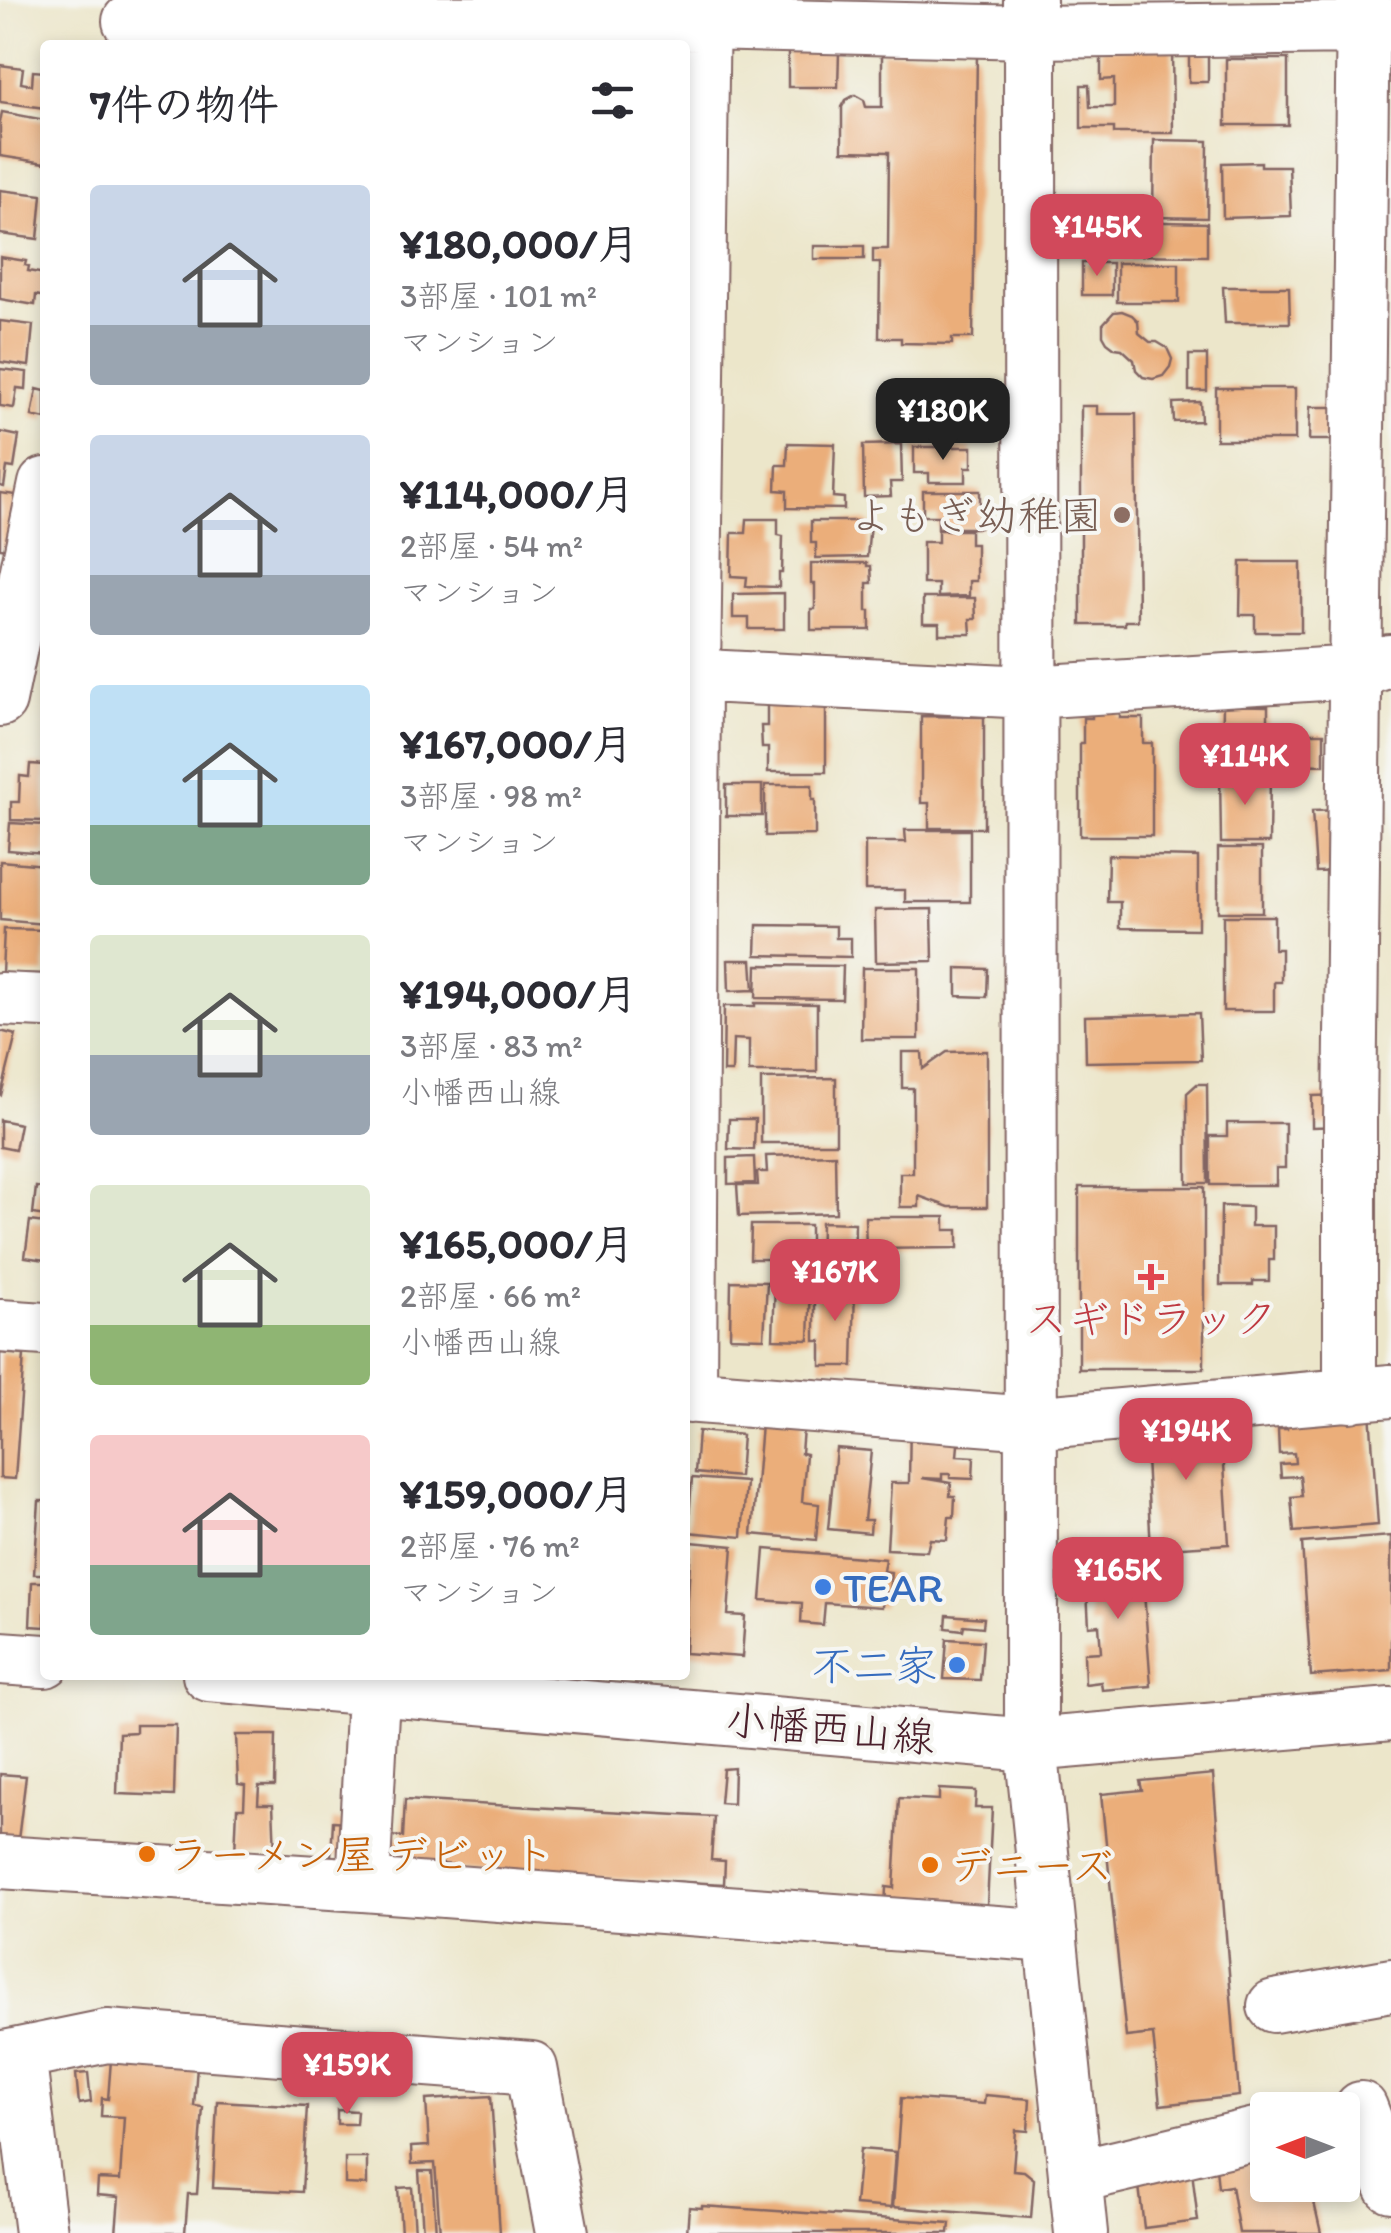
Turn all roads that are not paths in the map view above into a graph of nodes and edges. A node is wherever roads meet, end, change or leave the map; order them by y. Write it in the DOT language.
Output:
graph roads {
  1 [pos="703,12"];
  2 [pos="1030,16"];
  3 [pos="1372,18"];
  4 [pos="128,22"];
  5 [pos="409,22"];
  6 [pos="40,508"];
  7 [pos="22,594"];
  8 [pos="1373,666"];
  9 [pos="690,676"];
  10 [pos="1030,692"];
  11 [pos="0,700"];
  12 [pos="0,998"];
  13 [pos="40,1001"];
  14 [pos="0,1326"];
  15 [pos="40,1329"];
  16 [pos="1371,1394"];
  17 [pos="690,1397"];
  18 [pos="1031,1423"];
  19 [pos="0,1658"];
  20 [pos="40,1662"];
  21 [pos="327,1680"];
  22 [pos="374,1682"];
  23 [pos="1391,1714"];
  24 [pos="1031,1745"];
  25 [pos="0,1862"];
  26 [pos="363,1885"];
  27 [pos="1051,1936"];
  28 [pos="1391,1985"];
  29 [pos="1274,2006"];
  30 [pos="10,2056"];
  31 [pos="1365,2107"];
  32 [pos="1250,2135"];
  33 [pos="1075,2177"];
  34 [pos="1391,2186"];
  35 [pos="40,2233"];
  36 [pos="562,2233"];
  37 [pos="1081,2233"];
  1 -- 2 [label="street"];
  1 -- 5 [label="street"];
  1 -- 9 [label="street"];
  2 -- 3 [label="street"];
  2 -- 10 [label="street"];
  3 -- 8 [label="street"];
  4 -- 5 [label="street"];
  6 -- 7 [label="street"];
  7 -- 11 [label="street"];
  8 -- 10 [label="street"];
  8 -- 16 [label="street"];
  9 -- 10 [label="street"];
  10 -- 18 [label="street"];
  12 -- 13 [label="street"];
  14 -- 15 [label="street"];
  16 -- 18 [label="street"];
  17 -- 18 [label="street"];
  18 -- 24 [label="street"];
  19 -- 20 [label="street"];
  21 -- 22 [label="street, 小幡西山線"];
  22 -- 24 [label="street, 小幡西山線"];
  22 -- 26 [label="street"];
  23 -- 24 [label="street, 小幡西山線"];
  24 -- 27 [label="street"];
  25 -- 26 [label="street"];
  26 -- 27 [label="street"];
  27 -- 33 [label="street"];
  28 -- 29 [label="street"];
  30 -- 35 [label="street"];
  30 -- 36 [label="street"];
  31 -- 34 [label="street"];
  32 -- 33 [label="street"];
  33 -- 37 [label="street"];
}
